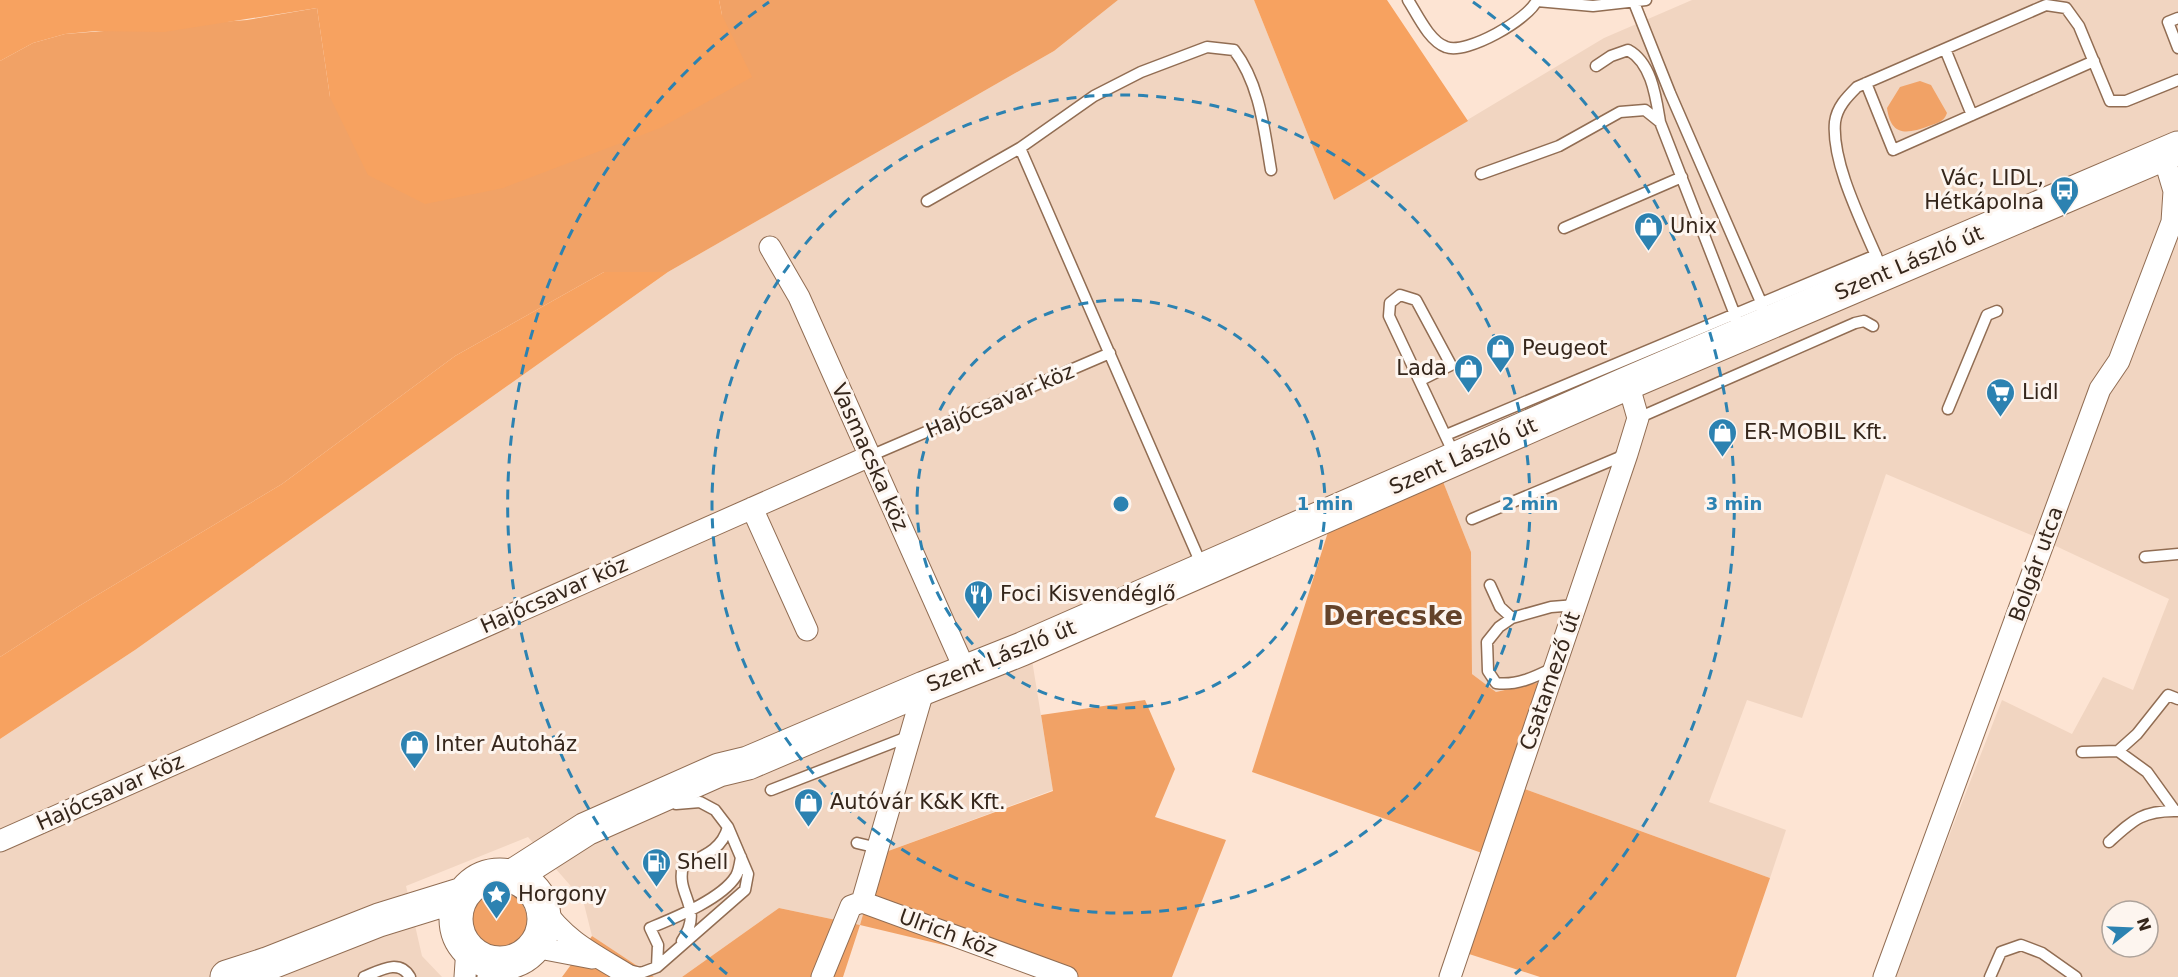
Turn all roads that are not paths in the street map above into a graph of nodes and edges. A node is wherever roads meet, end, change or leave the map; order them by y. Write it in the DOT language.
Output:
graph roads {
  1 [pos="1408,0"];
  2 [pos="1537,1"];
  3 [pos="1638,1"];
  4 [pos="2178,18"];
  5 [pos="2178,48"];
  6 [pos="1945,49"];
  7 [pos="2094,61"];
  8 [pos="1596,66"];
  9 [pos="2178,80"];
  10 [pos="1866,83"];
  11 [pos="1972,115"];
  12 [pos="1660,122"];
  13 [pos="1020,148"];
  14 [pos="2170,151"];
  15 [pos="1271,171"];
  16 [pos="1481,174"];
  17 [pos="1682,177"];
  18 [pos="927,201"];
  19 [pos="1564,228"];
  20 [pos="770,247"];
  21 [pos="1880,265"];
  22 [pos="1996,311"];
  23 [pos="1753,319"];
  24 [pos="1873,326"];
  25 [pos="1110,353"];
  26 [pos="1421,380"];
  27 [pos="1628,383"];
  28 [pos="1948,409"];
  29 [pos="1638,418"];
  30 [pos="1451,447"];
  31 [pos="1627,454"];
  32 [pos="870,456"];
  33 [pos="752,508"];
  34 [pos="1472,519"];
  35 [pos="2178,554"];
  36 [pos="2145,557"];
  37 [pos="1203,569"];
  38 [pos="1490,585"];
  39 [pos="1576,605"];
  40 [pos="1512,618"];
  41 [pos="807,630"];
  42 [pos="1555,666"];
  43 [pos="965,670"];
  44 [pos="924,688"];
  45 [pos="2178,699"];
  46 [pos="910,736"];
  47 [pos="2118,751"];
  48 [pos="2082,752"];
  49 [pos="748,763"];
  50 [pos="771,790"];
  51 [pos="676,804"];
  52 [pos="2176,811"];
  53 [pos="728,827"];
  54 [pos="0,841"];
  55 [pos="2109,842"];
  56 [pos="857,843"];
  57 [pos="878,848"];
  58 [pos="741,857"];
  59 [pos="511,877"];
  60 [pos="463,894"];
  61 [pos="539,901"];
  62 [pos="862,902"];
  63 [pos="692,910"];
  64 [pos="339,936"];
  65 [pos="534,946"];
  66 [pos="677,949"];
  67 [pos="464,954"];
  68 [pos="597,959"];
  69 [pos="657,967"];
  70 [pos="493,970"];
  71 [pos="624,973"];
  72 [pos="227,977"];
  73 [pos="363,977"];
  74 [pos="410,977"];
  75 [pos="822,977"];
  76 [pos="1067,977"];
  77 [pos="1450,977"];
  78 [pos="1884,977"];
  79 [pos="1990,977"];
  80 [pos="2076,977"];
  1 -- 2 [label="lane"];
  2 -- 3 [label="lane"];
  3 -- 23 [label="lane"];
  4 -- 5 [label="lane"];
  6 -- 7 [label="lane"];
  6 -- 10 [label="lane"];
  6 -- 11 [label="lane"];
  7 -- 9 [label="lane"];
  7 -- 11 [label="lane"];
  8 -- 12 [label="lane"];
  10 -- 11 [label="lane"];
  10 -- 21 [label="lane"];
  12 -- 16 [label="lane"];
  12 -- 17 [label="lane"];
  13 -- 15 [label="lane"];
  13 -- 18 [label="lane"];
  13 -- 25 [label="lane"];
  14 -- 21 [label="main road, Szent László út"];
  14 -- 78 [label="street, Bolgár utca"];
  17 -- 19 [label="lane"];
  17 -- 23 [label="lane"];
  20 -- 32 [label="street, Vasmacska köz"];
  21 -- 23 [label="main road, Szent László út"];
  22 -- 28 [label="lane"];
  23 -- 27 [label="main road, Szent László út"];
  23 -- 30 [label="lane"];
  24 -- 29 [label="lane"];
  25 -- 32 [label="lane, Hajócsavar köz"];
  25 -- 37 [label="lane"];
  26 -- 26 [label="lane"];
  26 -- 30 [label="lane"];
  27 -- 29 [label="street"];
  27 -- 30 [label="main road, Szent László út"];
  29 -- 31 [label="street, Csatamező út"];
  30 -- 37 [label="main road, Szent László út"];
  31 -- 34 [label="lane"];
  31 -- 39 [label="street, Csatamező út"];
  32 -- 33 [label="street, Hajócsavar köz"];
  32 -- 43 [label="street, Vasmacska köz"];
  33 -- 41 [label="street"];
  33 -- 54 [label="street, Hajócsavar köz"];
  35 -- 36 [label="lane"];
  37 -- 43 [label="main road, Szent László út"];
  38 -- 40 [label="lane"];
  39 -- 40 [label="lane"];
  39 -- 42 [label="street, Csatamező út"];
  40 -- 42 [label="lane"];
  42 -- 77 [label="street, Csatamező út"];
  43 -- 44 [label="main road, Szent László út"];
  44 -- 46 [label="street"];
  44 -- 49 [label="main road, Szent László út"];
  45 -- 47 [label="lane"];
  46 -- 50 [label="lane"];
  46 -- 57 [label="street"];
  47 -- 48 [label="lane"];
  47 -- 52 [label="lane"];
  49 -- 51 [label="main road"];
  49 -- 59 [label="main road"];
  51 -- 53 [label="lane"];
  51 -- 61 [label="main road"];
  52 -- 55 [label="lane"];
  53 -- 58 [label="lane"];
  53 -- 63 [label="lane"];
  56 -- 57 [label="lane"];
  57 -- 62 [label="street"];
  58 -- 63 [label="lane"];
  58 -- 66 [label="lane"];
  59 -- 60 [label="main road"];
  59 -- 61 [label="main road"];
  60 -- 64 [label="main road"];
  60 -- 67 [label="main road"];
  61 -- 65 [label="main road"];
  61 -- 68 [label="street"];
  62 -- 75 [label="street"];
  62 -- 76 [label="street, Ulrich köz"];
  63 -- 66 [label="lane"];
  63 -- 69 [label="lane"];
  64 -- 67 [label="main road"];
  64 -- 72 [label="main road"];
  65 -- 68 [label="street"];
  65 -- 70 [label="main road"];
  66 -- 69 [label="lane"];
  67 -- 70 [label="main road"];
  68 -- 71 [label="street"];
  69 -- 71 [label="lane"];
  73 -- 74 [label="lane"];
  79 -- 80 [label="lane"];
}
